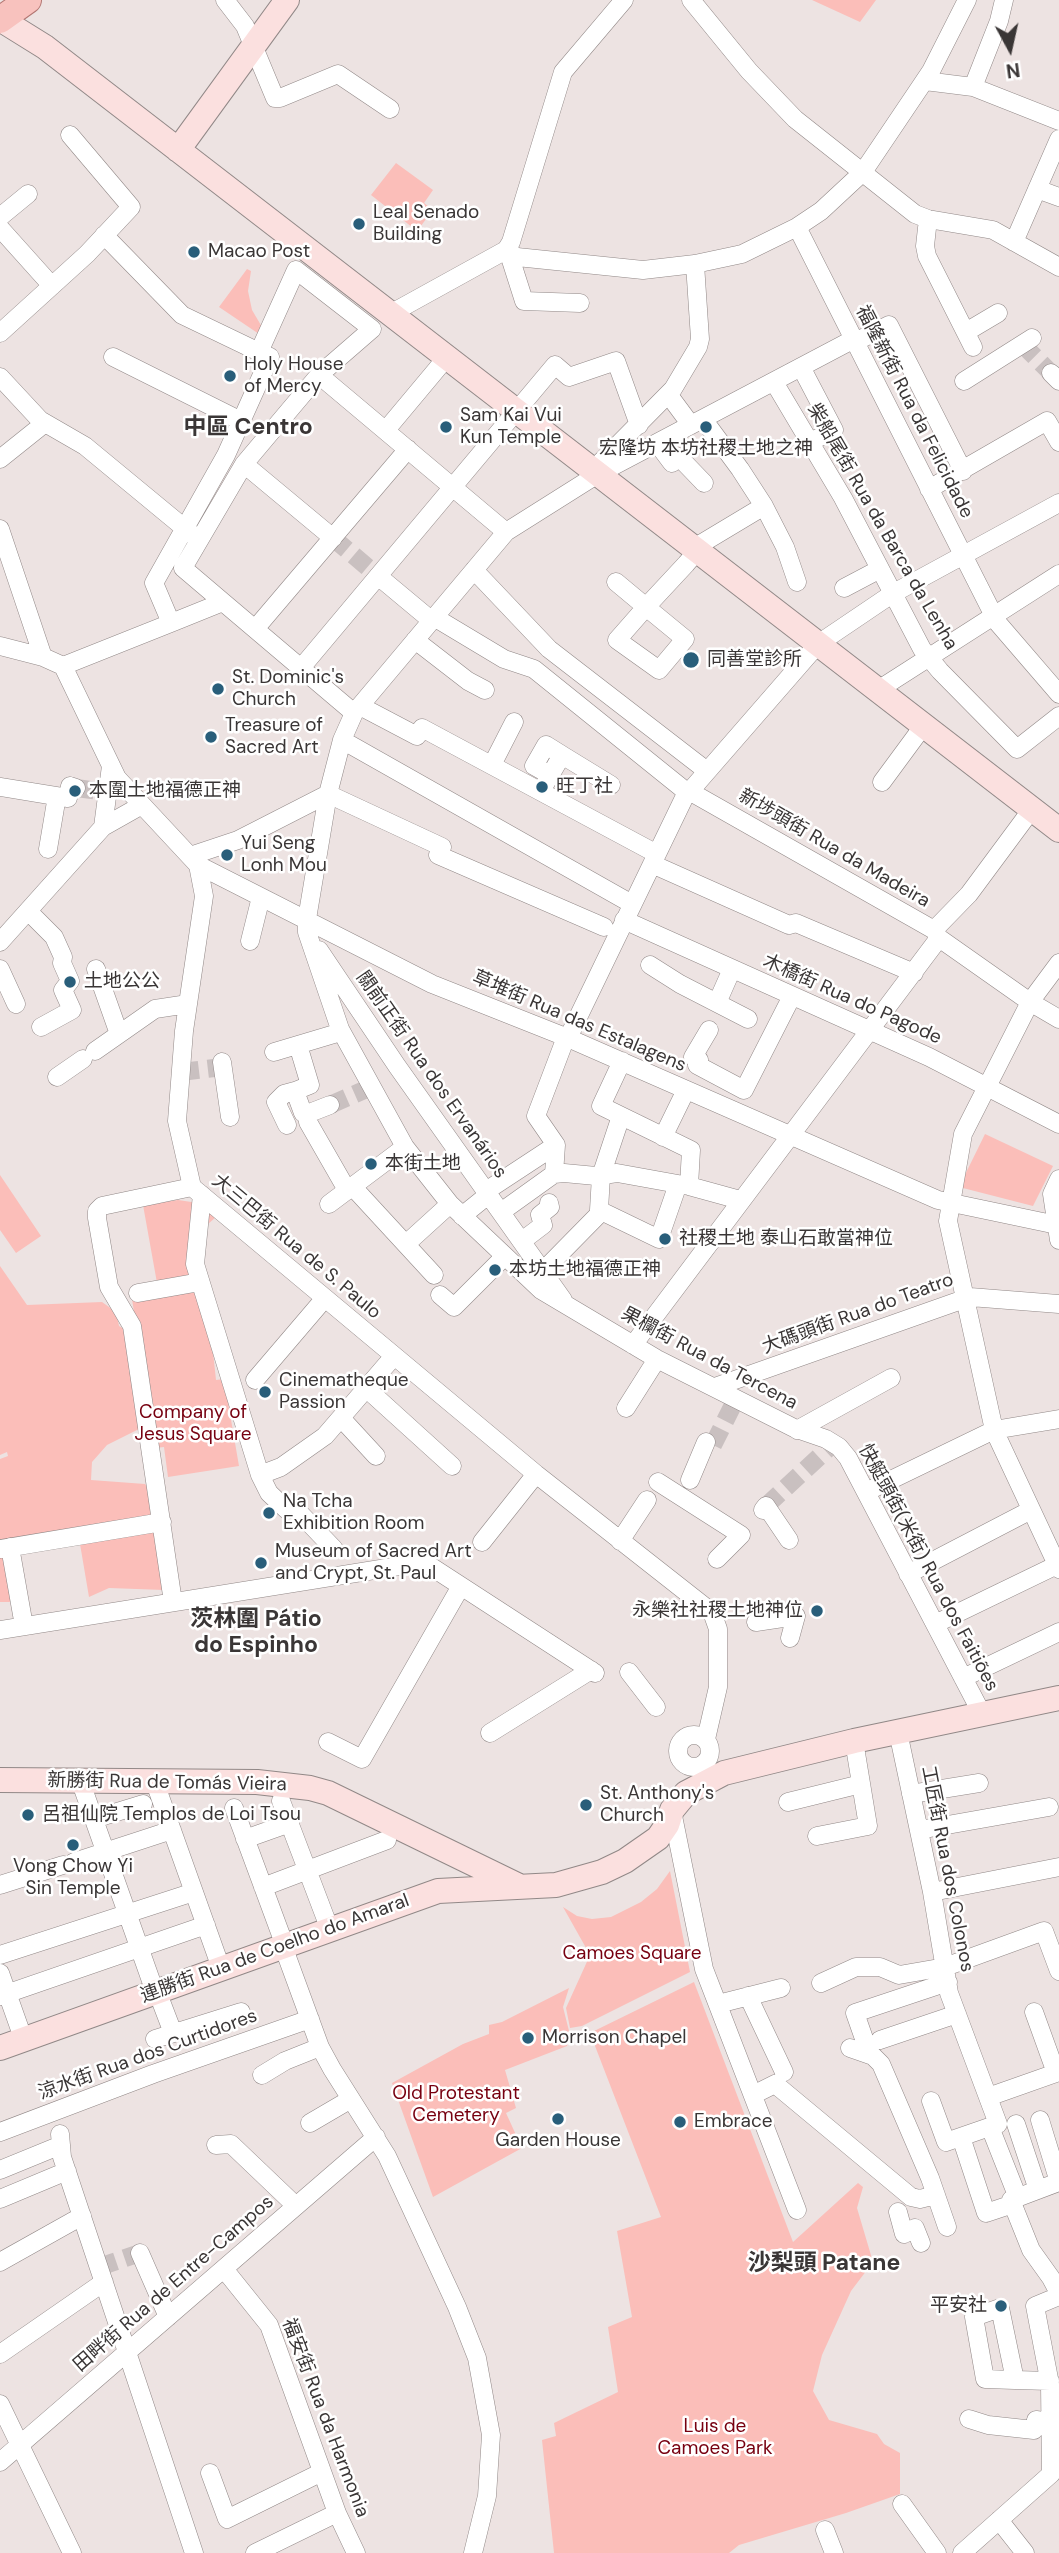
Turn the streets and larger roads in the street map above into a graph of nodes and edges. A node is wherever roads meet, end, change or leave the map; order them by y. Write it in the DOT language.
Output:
graph roads {
  1 [pos="225,0"];
  2 [pos="287,0"];
  3 [pos="624,0"];
  4 [pos="691,0"];
  5 [pos="967,0"];
  6 [pos="1004,0"];
  7 [pos="7,12"];
  8 [pos="253,46"];
  9 [pos="925,80"];
  10 [pos="973,86"];
  11 [pos="390,108"];
  12 [pos="1059,121"];
  13 [pos="70,135"];
  14 [pos="1059,139"];
  15 [pos="178,150"];
  16 [pos="863,172"];
  17 [pos="1037,189"];
  18 [pos="28,194"];
  19 [pos="1059,197"];
  20 [pos="0,217"];
  21 [pos="928,219"];
  22 [pos="797,227"];
  23 [pos="0,228"];
  24 [pos="104,236"];
  25 [pos="1014,242"];
  26 [pos="508,252"];
  27 [pos="695,264"];
  28 [pos="1059,267"];
  29 [pos="52,286"];
  30 [pos="347,295"];
  31 [pos="580,303"];
  32 [pos="999,313"];
  33 [pos="390,314"];
  34 [pos="0,333"];
  35 [pos="1032,338"];
  36 [pos="855,341"];
  37 [pos="259,352"];
  38 [pos="447,357"];
  39 [pos="113,358"];
  40 [pos="801,367"];
  41 [pos="319,375"];
  42 [pos="0,377"];
  43 [pos="964,381"];
  44 [pos="774,382"];
  45 [pos="668,394"];
  46 [pos="516,411"];
  47 [pos="241,421"];
  48 [pos="697,422"];
  49 [pos="45,423"];
  50 [pos="639,425"];
  51 [pos="386,430"];
  52 [pos="810,442"];
  53 [pos="1059,442"];
  54 [pos="657,443"];
  55 [pos="408,449"];
  56 [pos="0,459"];
  57 [pos="244,464"];
  58 [pos="962,471"];
  59 [pos="595,472"];
  60 [pos="704,483"];
  61 [pos="452,487"];
  62 [pos="929,489"];
  63 [pos="1059,503"];
  64 [pos="764,506"];
  65 [pos="0,529"];
  66 [pos="506,532"];
  67 [pos="193,535"];
  68 [pos="332,538"];
  69 [pos="695,549"];
  70 [pos="964,556"];
  71 [pos="880,569"];
  72 [pos="474,570"];
  73 [pos="1059,574"];
  74 [pos="378,576"];
  75 [pos="616,582"];
  76 [pos="797,582"];
  77 [pos="844,588"];
  78 [pos="892,594"];
  79 [pos="223,602"];
  80 [pos="646,607"];
  81 [pos="994,616"];
  82 [pos="433,619"];
  83 [pos="171,623"];
  84 [pos="255,629"];
  85 [pos="415,640"];
  86 [pos="818,644"];
  87 [pos="0,646"];
  88 [pos="43,657"];
  89 [pos="929,657"];
  90 [pos="63,666"];
  91 [pos="1059,666"];
  92 [pos="301,668"];
  93 [pos="1044,677"];
  94 [pos="485,690"];
  95 [pos="878,690"];
  96 [pos="1059,694"];
  97 [pos="357,709"];
  98 [pos="1059,716"];
  99 [pos="514,722"];
  100 [pos="923,726"];
  101 [pos="341,740"];
  102 [pos="492,765"];
  103 [pos="111,766"];
  104 [pos="707,771"];
  105 [pos="882,782"];
  106 [pos="611,785"];
  107 [pos="0,787"];
  108 [pos="76,788"];
  109 [pos="541,791"];
  110 [pos="689,792"];
  111 [pos="328,794"];
  112 [pos="57,796"];
  113 [pos="142,805"];
  114 [pos="1032,809"];
  115 [pos="103,827"];
  116 [pos="1059,830"];
  117 [pos="48,849"];
  118 [pos="654,859"];
  119 [pos="194,861"];
  120 [pos="261,897"];
  121 [pos="28,911"];
  122 [pos="628,912"];
  123 [pos="307,926"];
  124 [pos="604,927"];
  125 [pos="4,932"];
  126 [pos="937,934"];
  127 [pos="250,941"];
  128 [pos="1059,963"];
  129 [pos="650,965"];
  130 [pos="0,969"];
  131 [pos="96,969"];
  132 [pos="732,970"];
  133 [pos="914,973"];
  134 [pos="792,996"];
  135 [pos="1030,1002"];
  136 [pos="717,1003"];
  137 [pos="16,1004"];
  138 [pos="188,1004"];
  139 [pos="748,1019"];
  140 [pos="1059,1020"];
  141 [pos="41,1027"];
  142 [pos="709,1030"];
  143 [pos="341,1032"];
  144 [pos="870,1032"];
  145 [pos="118,1034"];
  146 [pos="567,1037"];
  147 [pos="298,1045"];
  148 [pos="274,1052"];
  149 [pos="622,1061"];
  150 [pos="222,1062"];
  151 [pos="697,1065"];
  152 [pos="397,1066"];
  153 [pos="57,1077"];
  154 [pos="369,1083"];
  155 [pos="987,1087"];
  156 [pos="686,1089"];
  157 [pos="295,1091"];
  158 [pos="330,1105"];
  159 [pos="308,1115"];
  160 [pos="621,1116"];
  161 [pos="230,1117"];
  162 [pos="1059,1124"];
  163 [pos="287,1125"];
  164 [pos="792,1136"];
  165 [pos="663,1137"];
  166 [pos="556,1144"];
  167 [pos="405,1147"];
  168 [pos="554,1174"];
  169 [pos="601,1176"];
  170 [pos="1059,1179"];
  171 [pos="683,1185"];
  172 [pos="350,1188"];
  173 [pos="197,1191"];
  174 [pos="487,1193"];
  175 [pos="740,1200"];
  176 [pos="549,1203"];
  177 [pos="950,1203"];
  178 [pos="329,1204"];
  179 [pos="1056,1205"];
  180 [pos="456,1210"];
  181 [pos="600,1210"];
  182 [pos="501,1212"];
  183 [pos="1058,1233"];
  184 [pos="522,1241"];
  185 [pos="406,1244"];
  186 [pos="504,1257"];
  187 [pos="543,1271"];
  188 [pos="434,1275"];
  189 [pos="200,1282"];
  190 [pos="138,1293"];
  191 [pos="440,1296"];
  192 [pos="325,1298"];
  193 [pos="965,1299"];
  194 [pos="1059,1304"];
  195 [pos="568,1305"];
  196 [pos="633,1345"];
  197 [pos="394,1356"];
  198 [pos="657,1359"];
  199 [pos="891,1378"];
  200 [pos="255,1380"];
  201 [pos="715,1387"];
  202 [pos="367,1389"];
  203 [pos="626,1408"];
  204 [pos="341,1418"];
  205 [pos="1059,1419"];
  206 [pos="797,1430"];
  207 [pos="994,1430"];
  208 [pos="706,1442"];
  209 [pos="834,1443"];
  210 [pos="376,1456"];
  211 [pos="452,1466"];
  212 [pos="536,1474"];
  213 [pos="260,1475"];
  214 [pos="690,1480"];
  215 [pos="658,1482"];
  216 [pos="866,1492"];
  217 [pos="646,1500"];
  218 [pos="763,1510"];
  219 [pos="1031,1510"];
  220 [pos="162,1522"];
  221 [pos="789,1540"];
  222 [pos="620,1541"];
  223 [pos="482,1542"];
  224 [pos="5,1548"];
  225 [pos="334,1549"];
  226 [pos="717,1559"];
  227 [pos="1058,1566"];
  228 [pos="908,1574"];
  229 [pos="461,1586"];
  230 [pos="173,1602"];
  231 [pos="756,1622"];
  232 [pos="935,1624"];
  233 [pos="24,1626"];
  234 [pos="0,1630"];
  235 [pos="1059,1632"];
  236 [pos="790,1638"];
  237 [pos="629,1672"];
  238 [pos="963,1678"];
  239 [pos="1059,1698"];
  240 [pos="656,1707"];
  241 [pos="982,1714"];
  242 [pos="898,1732"];
  243 [pos="490,1733"];
  244 [pos="706,1739"];
  245 [pos="854,1741"];
  246 [pos="328,1742"];
  247 [pos="688,1766"];
  248 [pos="0,1780"];
  249 [pos="80,1780"];
  250 [pos="155,1780"];
  251 [pos="979,1783"];
  252 [pos="861,1784"];
  253 [pos="911,1794"];
  254 [pos="281,1801"];
  255 [pos="788,1802"];
  256 [pos="143,1804"];
  257 [pos="676,1805"];
  258 [pos="1049,1807"];
  259 [pos="234,1808"];
  260 [pos="94,1819"];
  261 [pos="290,1823"];
  262 [pos="172,1830"];
  263 [pos="919,1830"];
  264 [pos="817,1836"];
  265 [pos="245,1839"];
  266 [pos="387,1840"];
  267 [pos="105,1852"];
  268 [pos="448,1852"];
  269 [pos="1059,1867"];
  270 [pos="307,1870"];
  271 [pos="0,1885"];
  272 [pos="263,1887"];
  273 [pos="520,1887"];
  274 [pos="438,1891"];
  275 [pos="194,1892"];
  276 [pos="932,1892"];
  277 [pos="127,1914"];
  278 [pos="206,1925"];
  279 [pos="330,1930"];
  280 [pos="284,1946"];
  281 [pos="139,1948"];
  282 [pos="0,1955"];
  283 [pos="1058,1964"];
  284 [pos="221,1968"];
  285 [pos="0,1973"];
  286 [pos="946,1975"];
  287 [pos="821,1983"];
  288 [pos="780,1987"];
  289 [pos="156,1991"];
  290 [pos="4,1994"];
  291 [pos="748,1996"];
  292 [pos="718,2004"];
  293 [pos="241,2012"];
  294 [pos="1034,2012"];
  295 [pos="957,2014"];
  296 [pos="310,2019"];
  297 [pos="173,2033"];
  298 [pos="155,2039"];
  299 [pos="11,2043"];
  300 [pos="320,2047"];
  301 [pos="865,2048"];
  302 [pos="1057,2072"];
  303 [pos="262,2075"];
  304 [pos="780,2078"];
  305 [pos="753,2095"];
  306 [pos="988,2097"];
  307 [pos="351,2099"];
  308 [pos="930,2101"];
  309 [pos="1040,2120"];
  310 [pos="310,2123"];
  311 [pos="1016,2124"];
  312 [pos="994,2125"];
  313 [pos="0,2132"];
  314 [pos="376,2137"];
  315 [pos="961,2137"];
  316 [pos="216,2145"];
  317 [pos="0,2170"];
  318 [pos="67,2171"];
  319 [pos="1059,2182"];
  320 [pos="1038,2190"];
  321 [pos="936,2195"];
  322 [pos="0,2199"];
  323 [pos="1014,2201"];
  324 [pos="296,2206"];
  325 [pos="797,2210"];
  326 [pos="898,2211"];
  327 [pos="82,2216"];
  328 [pos="947,2227"];
  329 [pos="921,2243"];
  330 [pos="140,2253"];
  331 [pos="0,2262"];
  332 [pos="224,2269"];
  333 [pos="104,2282"];
  334 [pos="1059,2294"];
  335 [pos="168,2317"];
  336 [pos="127,2352"];
  337 [pos="0,2354"];
  338 [pos="1015,2380"];
  339 [pos="1053,2383"];
  340 [pos="0,2404"];
  341 [pos="969,2419"];
  342 [pos="1055,2423"];
  343 [pos="20,2445"];
  344 [pos="0,2462"];
  345 [pos="322,2472"];
  346 [pos="210,2473"];
  347 [pos="1055,2474"];
  348 [pos="902,2504"];
  349 [pos="337,2513"];
  350 [pos="999,2521"];
  351 [pos="825,2530"];
  352 [pos="72,2553"];
  353 [pos="194,2553"];
  354 [pos="255,2553"];
  355 [pos="356,2553"];
  356 [pos="472,2553"];
  357 [pos="834,2553"];
  358 [pos="937,2553"];
  359 [pos="962,2553"];
  360 [pos="1025,2553"];
  1 -- 8 [label="street"];
  2 -- 8 [label="street"];
  3 -- 26 [label="street"];
  4 -- 16 [label="street"];
  5 -- 9 [label="street"];
  6 -- 10 [label="street"];
  7 -- 15 [label="street"];
  8 -- 11 [label="street"];
  8 -- 15 [label="street"];
  9 -- 10 [label="street"];
  9 -- 16 [label="street"];
  10 -- 12 [label="street"];
  13 -- 24 [label="street"];
  14 -- 17 [label="street"];
  15 -- 30 [label="street"];
  16 -- 21 [label="street"];
  16 -- 22 [label="street"];
  17 -- 19 [label="street"];
  17 -- 25 [label="street"];
  18 -- 20 [label="street"];
  21 -- 25 [label="street"];
  21 -- 32 [label="street"];
  22 -- 27 [label="street"];
  22 -- 36 [label="street, 福隆新街 Rua da Felicidade"];
  23 -- 29 [label="street"];
  24 -- 29 [label="street"];
  24 -- 37 [label="street"];
  25 -- 28 [label="street"];
  26 -- 27 [label="street"];
  26 -- 31 [label="street"];
  26 -- 33 [label="street"];
  27 -- 45 [label="street"];
  29 -- 34 [label="street"];
  30 -- 33 [label="street"];
  30 -- 37 [label="street"];
  30 -- 41 [label="street"];
  33 -- 38 [label="street"];
  35 -- 43 [label="street"];
  36 -- 40 [label="street"];
  36 -- 58 [label="street"];
  36 -- 62 [label="street, 福隆新街 Rua da Felicidade"];
  37 -- 47 [label="street"];
  38 -- 46 [label="street"];
  38 -- 51 [label="street"];
  39 -- 47 [label="street"];
  40 -- 44 [label="street"];
  40 -- 52 [label="street"];
  41 -- 51 [label="street"];
  41 -- 57 [label="street"];
  42 -- 49 [label="street"];
  44 -- 48 [label="street"];
  44 -- 52 [label="street, 柴船尾街 Rua da Barca da Lenha"];
  45 -- 48 [label="street"];
  45 -- 50 [label="street"];
  46 -- 50 [label="street"];
  46 -- 59 [label="street"];
  46 -- 61 [label="street"];
  47 -- 67 [label="street"];
  48 -- 54 [label="street"];
  48 -- 64 [label="street"];
  49 -- 56 [label="street"];
  49 -- 67 [label="street"];
  50 -- 59 [label="street"];
  51 -- 55 [label="street"];
  52 -- 71 [label="street, 柴船尾街 Rua da Barca da Lenha"];
  53 -- 58 [label="street"];
  54 -- 59 [label="street"];
  54 -- 60 [label="street"];
  55 -- 61 [label="street"];
  55 -- 68 [label="street"];
  57 -- 67 [label="street"];
  57 -- 68 [label="street"];
  58 -- 62 [label="street"];
  59 -- 66 [label="street"];
  59 -- 69 [label="street"];
  61 -- 66 [label="street"];
  61 -- 74 [label="street"];
  62 -- 70 [label="street, 福隆新街 Rua da Felicidade"];
  63 -- 70 [label="street"];
  64 -- 69 [label="street"];
  64 -- 76 [label="street"];
  65 -- 88 [label="street"];
  66 -- 72 [label="street"];
  67 -- 79 [label="street"];
  67 -- 83 [label="street"];
  68 -- 84 [label="street"];
  69 -- 80 [label="street"];
  69 -- 86 [label="street"];
  70 -- 78 [label="street"];
  70 -- 81 [label="street, 福隆新街 Rua da Felicidade"];
  71 -- 77 [label="street"];
  71 -- 78 [label="street, 柴船尾街 Rua da Barca da Lenha"];
  72 -- 82 [label="street"];
  72 -- 104 [label="street"];
  73 -- 81 [label="street"];
  74 -- 82 [label="street, 新埗頭街 Rua da Madeira"];
  74 -- 92 [label="street"];
  75 -- 80 [label="street"];
  78 -- 86 [label="street"];
  78 -- 89 [label="street, 柴船尾街 Rua da Barca da Lenha"];
  79 -- 83 [label="street"];
  79 -- 84 [label="street"];
  80 -- 80 [label="street"];
  81 -- 89 [label="street"];
  81 -- 93 [label="street, 福隆新街 Rua da Felicidade"];
  82 -- 85 [label="street"];
  82 -- 110 [label="street, 新埗頭街 Rua da Madeira"];
  83 -- 90 [label="street"];
  84 -- 92 [label="street"];
  85 -- 94 [label="street"];
  85 -- 97 [label="street"];
  86 -- 95 [label="street"];
  86 -- 104 [label="street"];
  87 -- 88 [label="street"];
  88 -- 90 [label="street"];
  89 -- 95 [label="street"];
  89 -- 98 [label="street, 柴船尾街 Rua da Barca da Lenha"];
  90 -- 103 [label="street"];
  91 -- 93 [label="street"];
  92 -- 97 [label="street"];
  93 -- 96 [label="street, 福隆新街 Rua da Felicidade"];
  95 -- 100 [label="street"];
  97 -- 101 [label="street"];
  97 -- 102 [label="street"];
  99 -- 102 [label="street"];
  100 -- 105 [label="street"];
  100 -- 114 [label="street"];
  101 -- 111 [label="street"];
  101 -- 122 [label="street, 木橋街 Rua do Pagode"];
  102 -- 109 [label="street"];
  103 -- 113 [label="street"];
  103 -- 115 [label="street"];
  104 -- 110 [label="street"];
  106 -- 109 [label="street"];
  107 -- 112 [label="street"];
  108 -- 112 [label="street"];
  109 -- 118 [label="street"];
  110 -- 118 [label="street"];
  110 -- 126 [label="street, 新埗頭街 Rua da Madeira"];
  111 -- 119 [label="street"];
  111 -- 123 [label="street"];
  111 -- 124 [label="street"];
  112 -- 117 [label="street"];
  113 -- 115 [label="street"];
  113 -- 119 [label="street"];
  114 -- 116 [label="street"];
  114 -- 126 [label="street"];
  115 -- 121 [label="street"];
  118 -- 122 [label="street"];
  118 -- 133 [label="street"];
  119 -- 120 [label="street, 草堆街 Rua das Estalagens"];
  119 -- 138 [label="street, 大三巴街 Rua de S. Paulo"];
  120 -- 123 [label="street, 草堆街 Rua das Estalagens"];
  120 -- 127 [label="street"];
  121 -- 125 [label="street"];
  121 -- 141 [label="street"];
  122 -- 132 [label="street, 木橋街 Rua do Pagode"];
  122 -- 146 [label="street"];
  123 -- 143 [label="street, 果欄街 Rua da Tercena"];
  123 -- 146 [label="street, 草堆街 Rua das Estalagens"];
  123 -- 152 [label="street, 關前正街 Rua dos Ervanários"];
  126 -- 133 [label="street"];
  126 -- 135 [label="street, 新埗頭街 Rua da Madeira"];
  128 -- 135 [label="street"];
  129 -- 136 [label="street"];
  130 -- 137 [label="street"];
  131 -- 145 [label="street"];
  132 -- 134 [label="street, 木橋街 Rua do Pagode"];
  132 -- 136 [label="street"];
  133 -- 144 [label="street"];
  134 -- 144 [label="street, 木橋街 Rua do Pagode"];
  134 -- 151 [label="street"];
  135 -- 140 [label="street, 新埗頭街 Rua da Madeira"];
  135 -- 155 [label="street"];
  136 -- 139 [label="street"];
  138 -- 145 [label="street"];
  138 -- 173 [label="street, 大三巴街 Rua de S. Paulo"];
  142 -- 151 [label="street"];
  143 -- 147 [label="street"];
  143 -- 154 [label="street, 果欄街 Rua da Tercena"];
  144 -- 155 [label="street, 木橋街 Rua do Pagode"];
  144 -- 164 [label="street"];
  145 -- 153 [label="street"];
  146 -- 149 [label="street, 草堆街 Rua das Estalagens"];
  146 -- 166 [label="street"];
  147 -- 148 [label="street"];
  147 -- 157 [label="street"];
  149 -- 156 [label="street, 草堆街 Rua das Estalagens"];
  149 -- 160 [label="street"];
  150 -- 161 [label="street"];
  151 -- 156 [label="street"];
  152 -- 154 [label="street"];
  152 -- 174 [label="street, 關前正街 Rua dos Ervanários"];
  154 -- 167 [label="street, 果欄街 Rua da Tercena"];
  155 -- 162 [label="street, 木橋街 Rua do Pagode"];
  155 -- 177 [label="street"];
  156 -- 164 [label="street, 草堆街 Rua das Estalagens"];
  156 -- 165 [label="street"];
  157 -- 159 [label="street"];
  157 -- 163 [label="street"];
  158 -- 159 [label="street"];
  159 -- 172 [label="street"];
  160 -- 165 [label="street"];
  160 -- 169 [label="street"];
  164 -- 175 [label="street"];
  164 -- 177 [label="street, 草堆街 Rua das Estalagens"];
  165 -- 171 [label="street"];
  166 -- 168 [label="street"];
  166 -- 174 [label="street"];
  167 -- 172 [label="street"];
  167 -- 180 [label="street, 果欄街 Rua da Tercena"];
  168 -- 169 [label="street"];
  168 -- 182 [label="street"];
  169 -- 171 [label="street"];
  169 -- 181 [label="street"];
  170 -- 179 [label="street"];
  171 -- 175 [label="street"];
  171 -- 181 [label="street"];
  172 -- 178 [label="street"];
  172 -- 185 [label="street"];
  173 -- 189 [label="street"];
  173 -- 192 [label="street, 大三巴街 Rua de S. Paulo"];
  173 -- 220 [label="street"];
  174 -- 180 [label="street"];
  174 -- 182 [label="street, 關前正街 Rua dos Ervanários"];
  175 -- 196 [label="street"];
  176 -- 184 [label="street"];
  177 -- 183 [label="street, 草堆街 Rua das Estalagens"];
  177 -- 193 [label="street"];
  179 -- 183 [label="street"];
  180 -- 185 [label="street"];
  180 -- 186 [label="street, 果欄街 Rua da Tercena"];
  181 -- 187 [label="street"];
  182 -- 184 [label="street, 關前正街 Rua dos Ervanários"];
  184 -- 187 [label="street, 果欄街 Rua da Tercena"];
  185 -- 188 [label="street"];
  186 -- 191 [label="street"];
  186 -- 195 [label="street, 果欄街 Rua da Tercena"];
  187 -- 195 [label="street, 果欄街 Rua da Tercena"];
  189 -- 190 [label="street"];
  189 -- 213 [label="street"];
  192 -- 197 [label="street, 大三巴街 Rua de S. Paulo"];
  192 -- 200 [label="street"];
  193 -- 194 [label="street, 大碼頭街 Rua do Teatro"];
  193 -- 201 [label="street, 大碼頭街 Rua do Teatro"];
  193 -- 207 [label="street"];
  195 -- 196 [label="street, 果欄街 Rua da Tercena"];
  196 -- 198 [label="street, 果欄街 Rua da Tercena"];
  197 -- 202 [label="street"];
  197 -- 212 [label="street, 大三巴街 Rua de S. Paulo"];
  198 -- 201 [label="street, 果欄街 Rua da Tercena"];
  198 -- 203 [label="street"];
  199 -- 206 [label="street"];
  201 -- 206 [label="street, 果欄街 Rua da Tercena"];
  202 -- 204 [label="street"];
  202 -- 211 [label="street"];
  204 -- 210 [label="street"];
  204 -- 213 [label="street"];
  205 -- 207 [label="street"];
  206 -- 209 [label="street, 果欄街 Rua da Tercena"];
  207 -- 216 [label="street"];
  207 -- 219 [label="street"];
  208 -- 214 [label="street"];
  209 -- 216 [label="street, 快艇頭街(米街) Rua dos Faitiões"];
  212 -- 222 [label="street, 大三巴街 Rua de S. Paulo"];
  212 -- 223 [label="street"];
  213 -- 225 [label="street"];
  215 -- 226 [label="street"];
  216 -- 228 [label="street, 快艇頭街(米街) Rua dos Faitiões"];
  217 -- 222 [label="street"];
  218 -- 221 [label="street"];
  219 -- 227 [label="street"];
  219 -- 228 [label="street"];
  220 -- 224 [label="street"];
  220 -- 230 [label="street"];
  222 -- 244 [label="street, 大三巴街 Rua de S. Paulo"];
  224 -- 233 [label="street"];
  227 -- 232 [label="street"];
  228 -- 232 [label="street, 快艇頭街(米街) Rua dos Faitiões"];
  229 -- 230 [label="street"];
  229 -- 243 [label="street"];
  229 -- 246 [label="street"];
  230 -- 233 [label="street"];
  231 -- 236 [label="street"];
  232 -- 238 [label="street, 快艇頭街(米街) Rua dos Faitiões"];
  233 -- 234 [label="street"];
  235 -- 238 [label="street"];
  237 -- 240 [label="street"];
  238 -- 241 [label="street, 快艇頭街(米街) Rua dos Faitiões"];
  239 -- 241 [label="street"];
  241 -- 242 [label="street"];
  242 -- 245 [label="street"];
  242 -- 253 [label="street, 工匠街 Rua dos Colonos"];
  244 -- 247 [label="street"];
  244 -- 247 [label="street"];
  245 -- 252 [label="street"];
  245 -- 257 [label="street"];
  247 -- 257 [label="street"];
  248 -- 249 [label="street, 新勝街 Rua de Tomás Vieira"];
  249 -- 250 [label="street, 新勝街 Rua de Tomás Vieira"];
  249 -- 260 [label="street"];
  250 -- 262 [label="street"];
  250 -- 268 [label="street, 新勝街 Rua de Tomás Vieira"];
  251 -- 253 [label="street"];
  252 -- 255 [label="street"];
  252 -- 264 [label="street"];
  253 -- 263 [label="street, 工匠街 Rua dos Colonos"];
  254 -- 261 [label="street"];
  256 -- 260 [label="street"];
  257 -- 273 [label="street, 連勝街 Rua de Coelho do Amaral"];
  257 -- 292 [label="street"];
  258 -- 263 [label="street"];
  259 -- 265 [label="street"];
  260 -- 267 [label="street"];
  261 -- 265 [label="street"];
  261 -- 270 [label="street"];
  262 -- 267 [label="street"];
  262 -- 275 [label="street"];
  263 -- 276 [label="street, 工匠街 Rua dos Colonos"];
  265 -- 272 [label="street"];
  266 -- 270 [label="street"];
  267 -- 271 [label="street"];
  267 -- 277 [label="street"];
  268 -- 273 [label="street, 新勝街 Rua de Tomás Vieira"];
  268 -- 274 [label="street"];
  269 -- 276 [label="street"];
  270 -- 272 [label="street"];
  270 -- 279 [label="street"];
  272 -- 280 [label="street"];
  273 -- 274 [label="street, 連勝街 Rua de Coelho do Amaral"];
  274 -- 279 [label="street, 連勝街 Rua de Coelho do Amaral"];
  275 -- 277 [label="street"];
  275 -- 278 [label="street"];
  276 -- 286 [label="street, 工匠街 Rua dos Colonos"];
  277 -- 281 [label="street"];
  277 -- 282 [label="street"];
  278 -- 281 [label="street"];
  278 -- 284 [label="street"];
  279 -- 280 [label="street, 連勝街 Rua de Coelho do Amaral"];
  280 -- 284 [label="street, 連勝街 Rua de Coelho do Amaral"];
  280 -- 296 [label="street"];
  281 -- 289 [label="street"];
  281 -- 290 [label="street"];
  283 -- 286 [label="street"];
  284 -- 289 [label="street, 連勝街 Rua de Coelho do Amaral"];
  285 -- 290 [label="street"];
  286 -- 287 [label="street"];
  286 -- 295 [label="street, 工匠街 Rua dos Colonos"];
  286 -- 301 [label="street"];
  288 -- 291 [label="street"];
  289 -- 297 [label="street"];
  289 -- 299 [label="street, 連勝街 Rua de Coelho do Amaral"];
  290 -- 299 [label="street"];
  291 -- 292 [label="street"];
  291 -- 304 [label="street"];
  292 -- 305 [label="street"];
  293 -- 297 [label="street"];
  294 -- 302 [label="street"];
  295 -- 301 [label="street"];
  295 -- 306 [label="street, 工匠街 Rua dos Colonos"];
  296 -- 300 [label="street"];
  296 -- 313 [label="street, 涼水街 Rua dos Curtidores"];
  297 -- 298 [label="street"];
  300 -- 303 [label="street"];
  300 -- 307 [label="street"];
  301 -- 321 [label="street"];
  302 -- 306 [label="street"];
  304 -- 305 [label="street"];
  304 -- 321 [label="street"];
  305 -- 325 [label="street"];
  306 -- 312 [label="street, 工匠街 Rua dos Colonos"];
  307 -- 310 [label="street"];
  307 -- 314 [label="street"];
  308 -- 315 [label="street"];
  309 -- 319 [label="street"];
  311 -- 320 [label="street"];
  312 -- 315 [label="street"];
  312 -- 323 [label="street, 工匠街 Rua dos Colonos"];
  314 -- 324 [label="street, 田畔街 Rua de Entre-Campos"];
  314 -- 356 [label="street"];
  315 -- 323 [label="street"];
  316 -- 324 [label="street"];
  317 -- 318 [label="street"];
  318 -- 322 [label="street"];
  318 -- 327 [label="street"];
  319 -- 320 [label="street"];
  320 -- 323 [label="street"];
  321 -- 328 [label="street"];
  323 -- 334 [label="street, 工匠街 Rua dos Colonos"];
  324 -- 332 [label="street, 田畔街 Rua de Entre-Campos"];
  326 -- 329 [label="street"];
  327 -- 331 [label="street"];
  327 -- 333 [label="street"];
  330 -- 335 [label="street"];
  332 -- 335 [label="street, 田畔街 Rua de Entre-Campos"];
  332 -- 345 [label="street, 福安街 Rua da Harmonia"];
  333 -- 336 [label="street"];
  333 -- 337 [label="street"];
  334 -- 339 [label="street"];
  335 -- 336 [label="street, 田畔街 Rua de Entre-Campos"];
  336 -- 343 [label="street, 田畔街 Rua de Entre-Campos"];
  336 -- 353 [label="street"];
  338 -- 339 [label="street"];
  339 -- 342 [label="street"];
  340 -- 343 [label="street"];
  341 -- 342 [label="street"];
  342 -- 347 [label="street"];
  343 -- 344 [label="street, 田畔街 Rua de Entre-Campos"];
  343 -- 352 [label="street"];
  345 -- 346 [label="street"];
  345 -- 349 [label="street, 福安街 Rua da Harmonia"];
  347 -- 350 [label="street"];
  348 -- 358 [label="street"];
  349 -- 354 [label="street"];
  349 -- 355 [label="street, 福安街 Rua da Harmonia"];
  350 -- 359 [label="street"];
  350 -- 360 [label="street"];
  351 -- 357 [label="street"];
}
